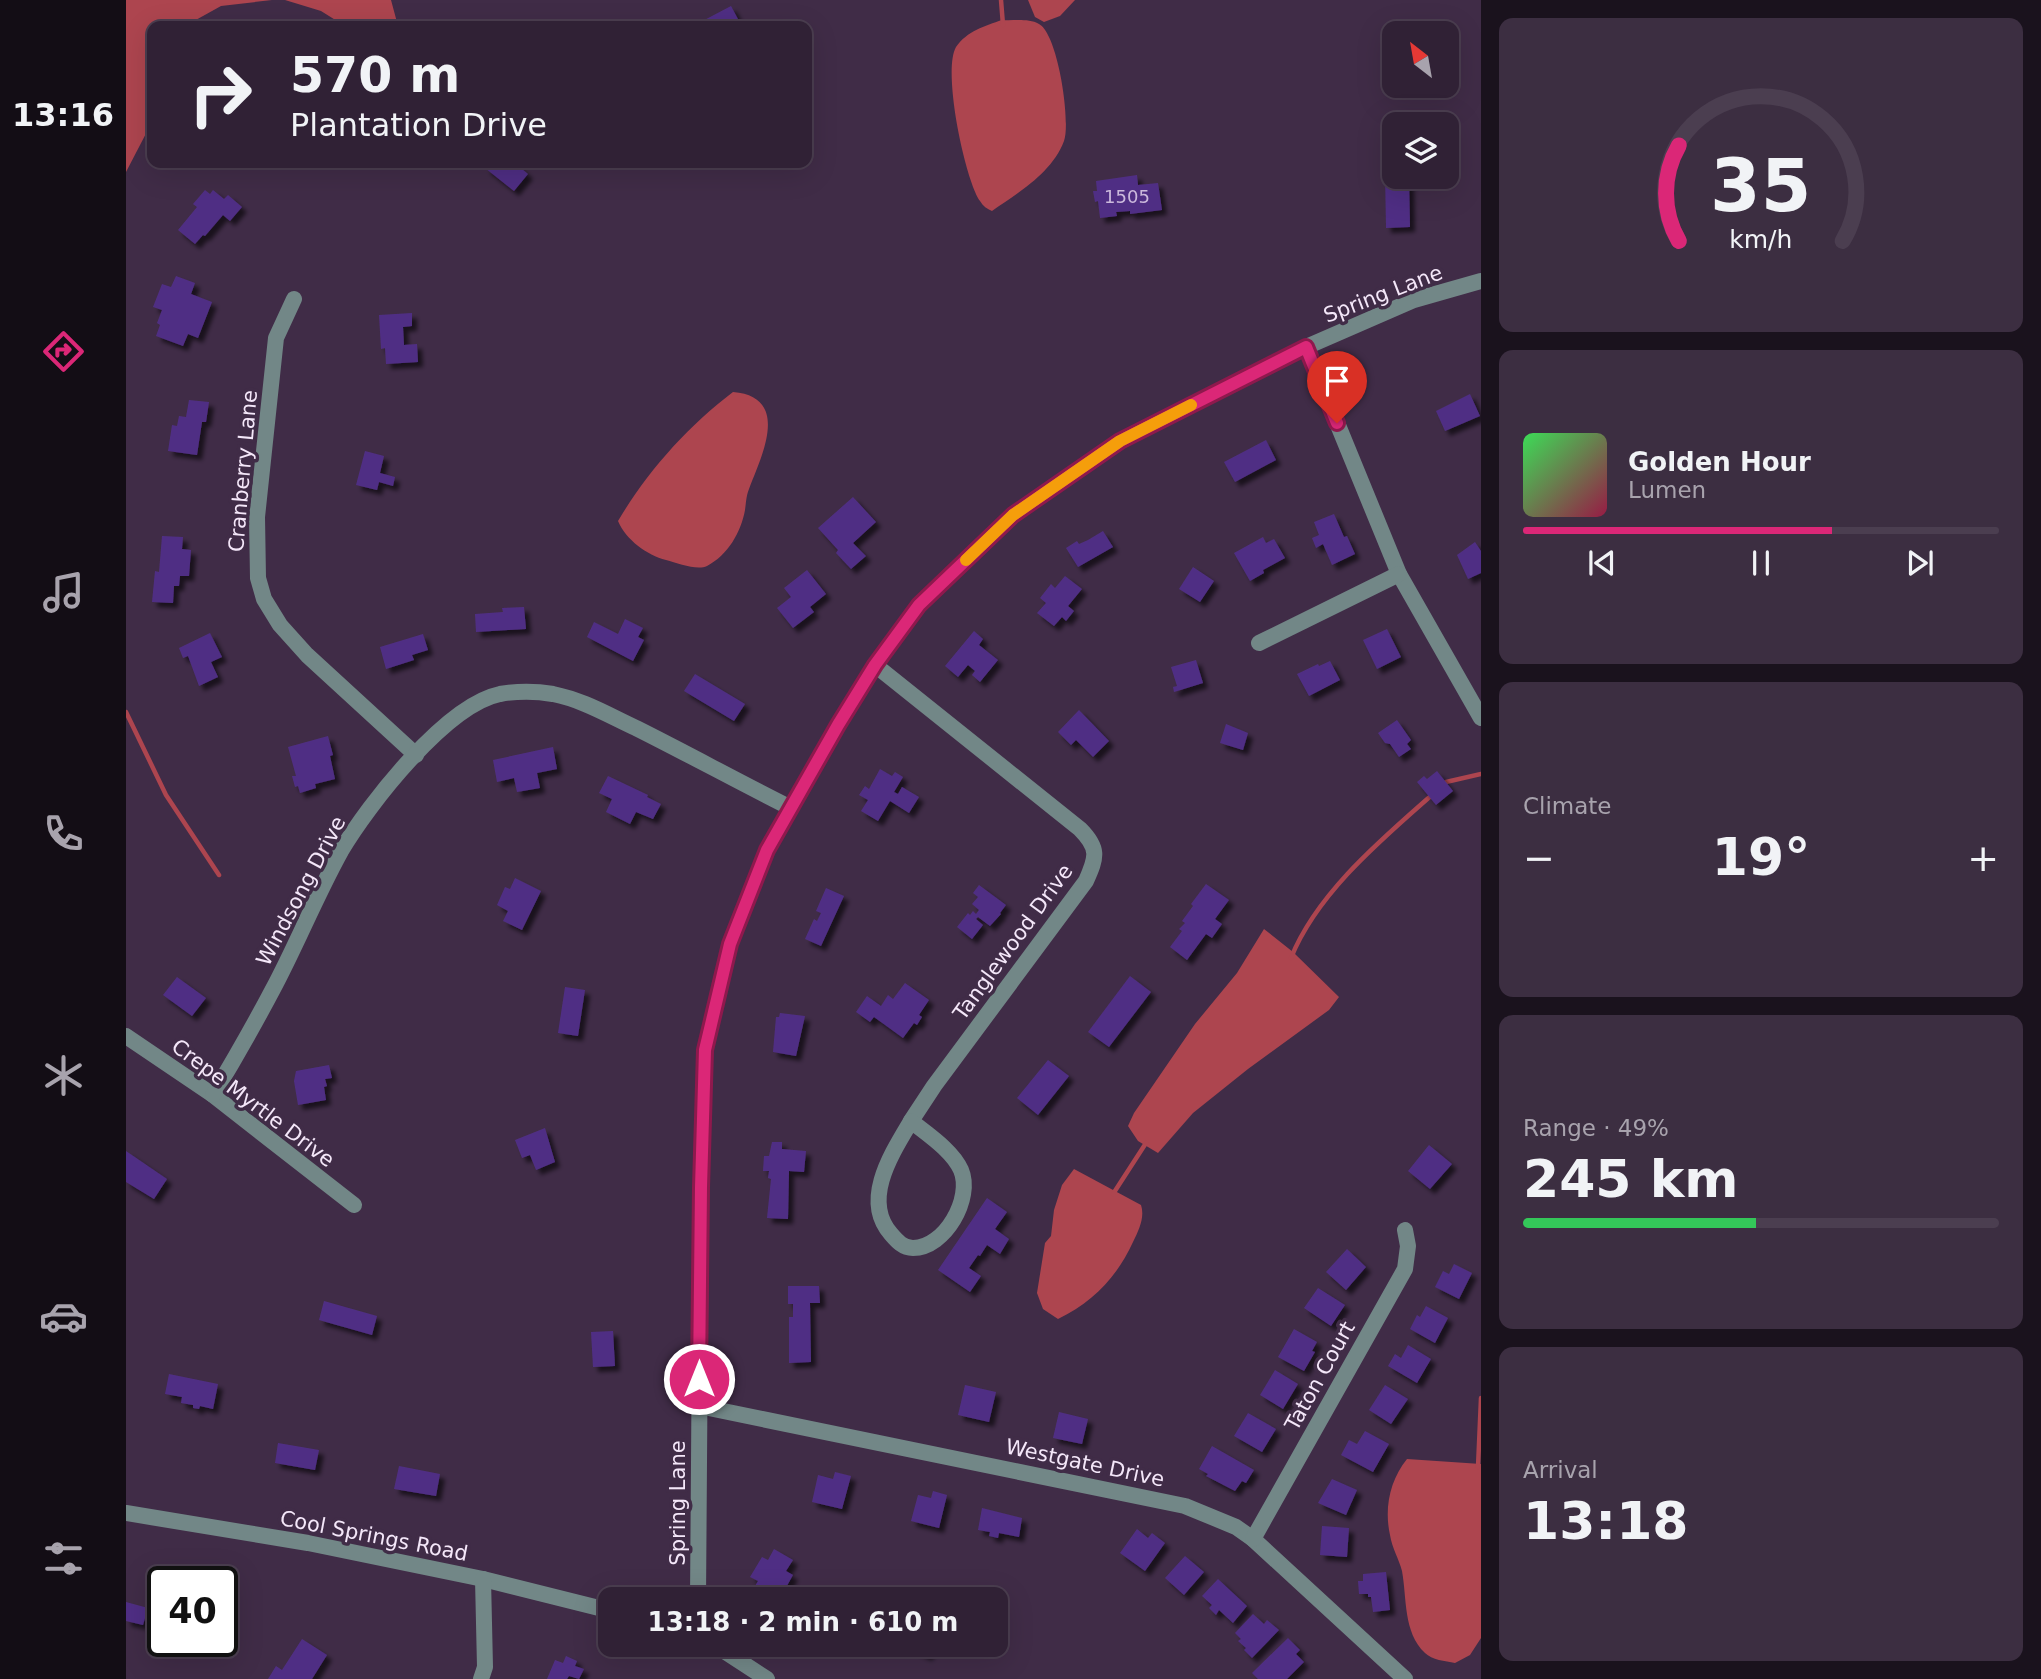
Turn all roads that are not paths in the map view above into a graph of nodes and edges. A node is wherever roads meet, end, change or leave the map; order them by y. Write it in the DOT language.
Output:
graph roads {
  1 [pos="1481,281"];
  2 [pos="294,299"];
  3 [pos="1306,347"];
  4 [pos="1399,574"];
  5 [pos="1259,643"];
  6 [pos="875,665"];
  7 [pos="1481,718"];
  8 [pos="415,755"];
  9 [pos="791,808"];
  10 [pos="126,1036"];
  11 [pos="213,1095"];
  12 [pos="911,1121"];
  13 [pos="354,1205"];
  14 [pos="1405,1230"];
  15 [pos="699,1406"];
  16 [pos="126,1514"];
  17 [pos="1253,1539"];
  18 [pos="483,1579"];
  19 [pos="698,1587"];
  20 [pos="598,1608"];
  21 [pos="733,1657"];
  22 [pos="481,1679"];
  23 [pos="767,1679"];
  24 [pos="1405,1679"];
  1 -- 3 [label="street, Spring Lane"];
  2 -- 8 [label="street, Cranberry Lane"];
  3 -- 4 [label="street"];
  3 -- 6 [label="street, Spring Lane"];
  4 -- 5 [label="street"];
  4 -- 7 [label="street"];
  6 -- 9 [label="street, Spring Lane"];
  6 -- 12 [label="street, Tanglewood Drive"];
  8 -- 9 [label="street, Windsong Drive"];
  8 -- 11 [label="street, Windsong Drive"];
  9 -- 15 [label="street, Spring Lane"];
  10 -- 11 [label="street, Crepe Myrtle Drive"];
  11 -- 13 [label="street, Crepe Myrtle Drive"];
  12 -- 12 [label="street, Tanglewood Drive"];
  14 -- 17 [label="street, Taton Court"];
  15 -- 17 [label="street, Westgate Drive"];
  15 -- 19 [label="street, Spring Lane"];
  16 -- 18 [label="street, Cool Springs Road"];
  17 -- 24 [label="street, Westgate Drive"];
  18 -- 20 [label="street, Cool Springs Road"];
  18 -- 22 [label="street"];
  21 -- 23 [label="street"];
}
